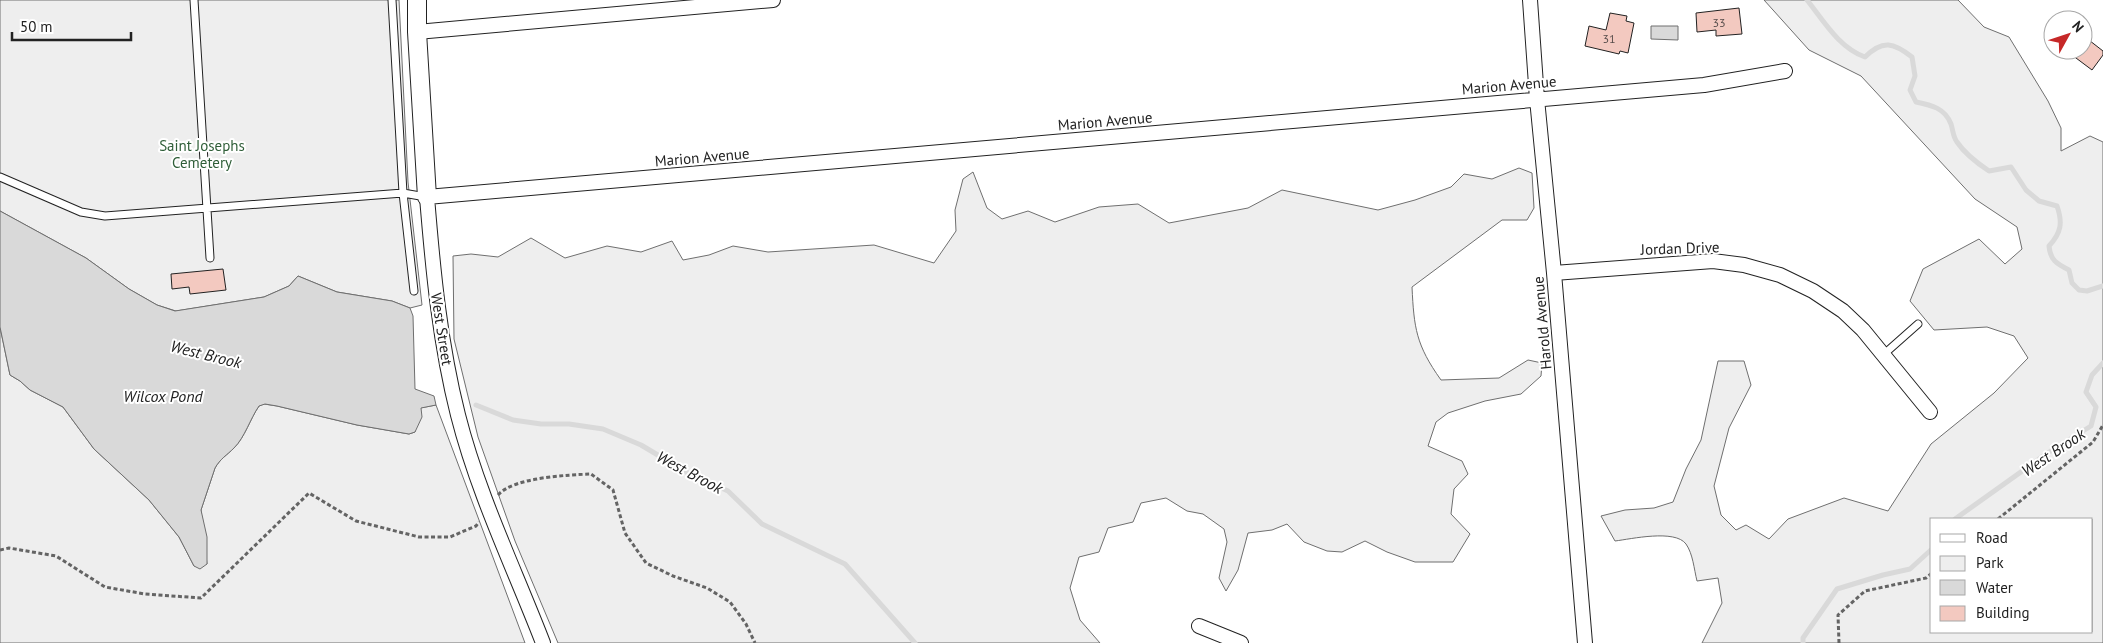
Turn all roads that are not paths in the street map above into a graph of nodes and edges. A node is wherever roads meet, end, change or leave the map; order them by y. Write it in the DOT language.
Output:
graph roads {
  1 [pos="194,0"];
  2 [pos="392,0"];
  3 [pos="417,0"];
  4 [pos="773,0"];
  5 [pos="1530,0"];
  6 [pos="417,32"];
  7 [pos="1785,71"];
  8 [pos="1536,99"];
  9 [pos="0,177"];
  10 [pos="403,193"];
  11 [pos="427,198"];
  12 [pos="207,209"];
  13 [pos="210,258"];
  14 [pos="1554,273"];
  15 [pos="414,291"];
  16 [pos="1918,324"];
  17 [pos="1883,355"];
  18 [pos="1930,412"];
  19 [pos="1199,626"];
  20 [pos="543,643"];
  21 [pos="1241,643"];
  22 [pos="1585,643"];
  1 -- 12 [label="lane"];
  2 -- 10 [label="lane"];
  3 -- 6 [label="street, West Street"];
  4 -- 6 [label="street"];
  5 -- 8 [label="street, Harold Avenue"];
  6 -- 11 [label="street, West Street"];
  7 -- 8 [label="street, Marion Avenue"];
  8 -- 11 [label="street, Marion Avenue"];
  8 -- 14 [label="street, Harold Avenue"];
  9 -- 12 [label="lane"];
  10 -- 11 [label="lane"];
  10 -- 12 [label="lane"];
  10 -- 15 [label="lane"];
  11 -- 20 [label="street, West Street"];
  12 -- 13 [label="lane"];
  14 -- 17 [label="street, Jordan Drive"];
  14 -- 22 [label="street, Harold Avenue"];
  16 -- 17 [label="lane"];
  17 -- 18 [label="street, Jordan Drive"];
  19 -- 21 [label="street"];
}
